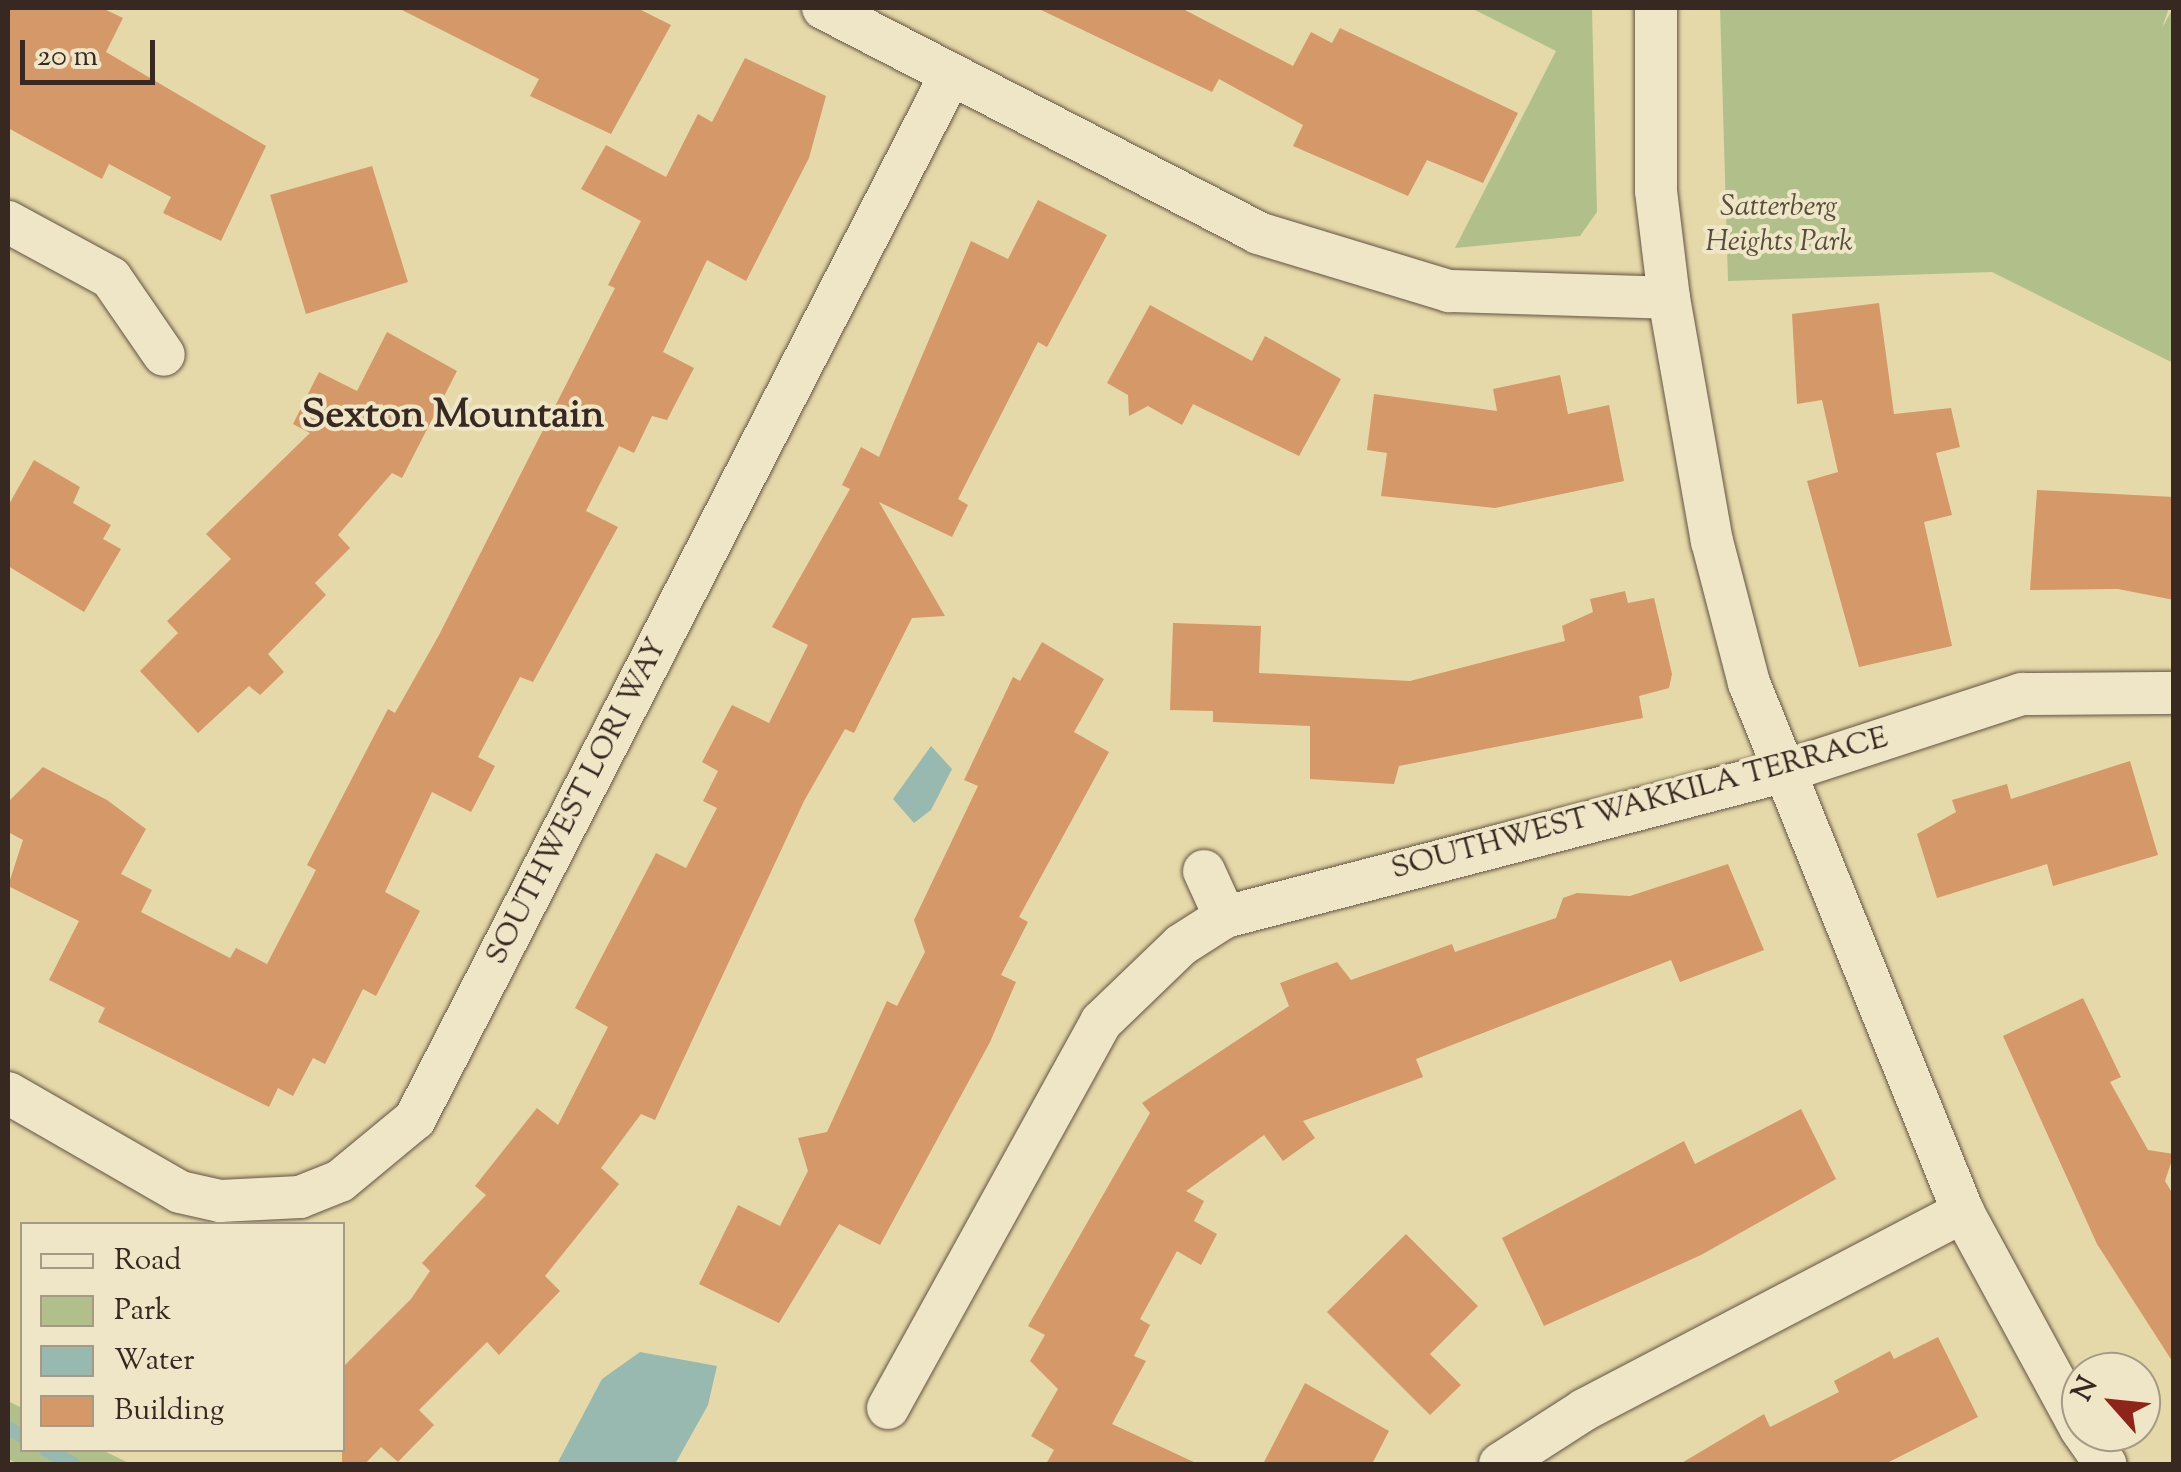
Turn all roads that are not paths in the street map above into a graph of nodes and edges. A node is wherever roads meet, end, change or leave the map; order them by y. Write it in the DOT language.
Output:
graph roads {
  1 [pos="823,8"];
  2 [pos="1656,8"];
  3 [pos="951,74"];
  4 [pos="8,222"];
  5 [pos="1669,298"];
  6 [pos="164,354"];
  7 [pos="2174,693"];
  8 [pos="1786,771"];
  9 [pos="1204,871"];
  10 [pos="1225,917"];
  11 [pos="8,1093"];
  12 [pos="1962,1212"];
  13 [pos="2061,1392"];
  14 [pos="888,1408"];
  15 [pos="1500,1464"];
  1 -- 3 [label="street"];
  2 -- 5 [label="street"];
  3 -- 5 [label="street"];
  3 -- 11 [label="street, SOUTHWEST LORI WAY"];
  4 -- 6 [label="street"];
  5 -- 8 [label="street"];
  7 -- 8 [label="street, SOUTHWEST WAKKILA TERRACE"];
  8 -- 10 [label="street, SOUTHWEST WAKKILA TERRACE"];
  8 -- 12 [label="street"];
  9 -- 10 [label="street"];
  10 -- 14 [label="street, SOUTHWEST WAKKILA TERRACE"];
  12 -- 13 [label="street"];
  12 -- 15 [label="street"];
}
